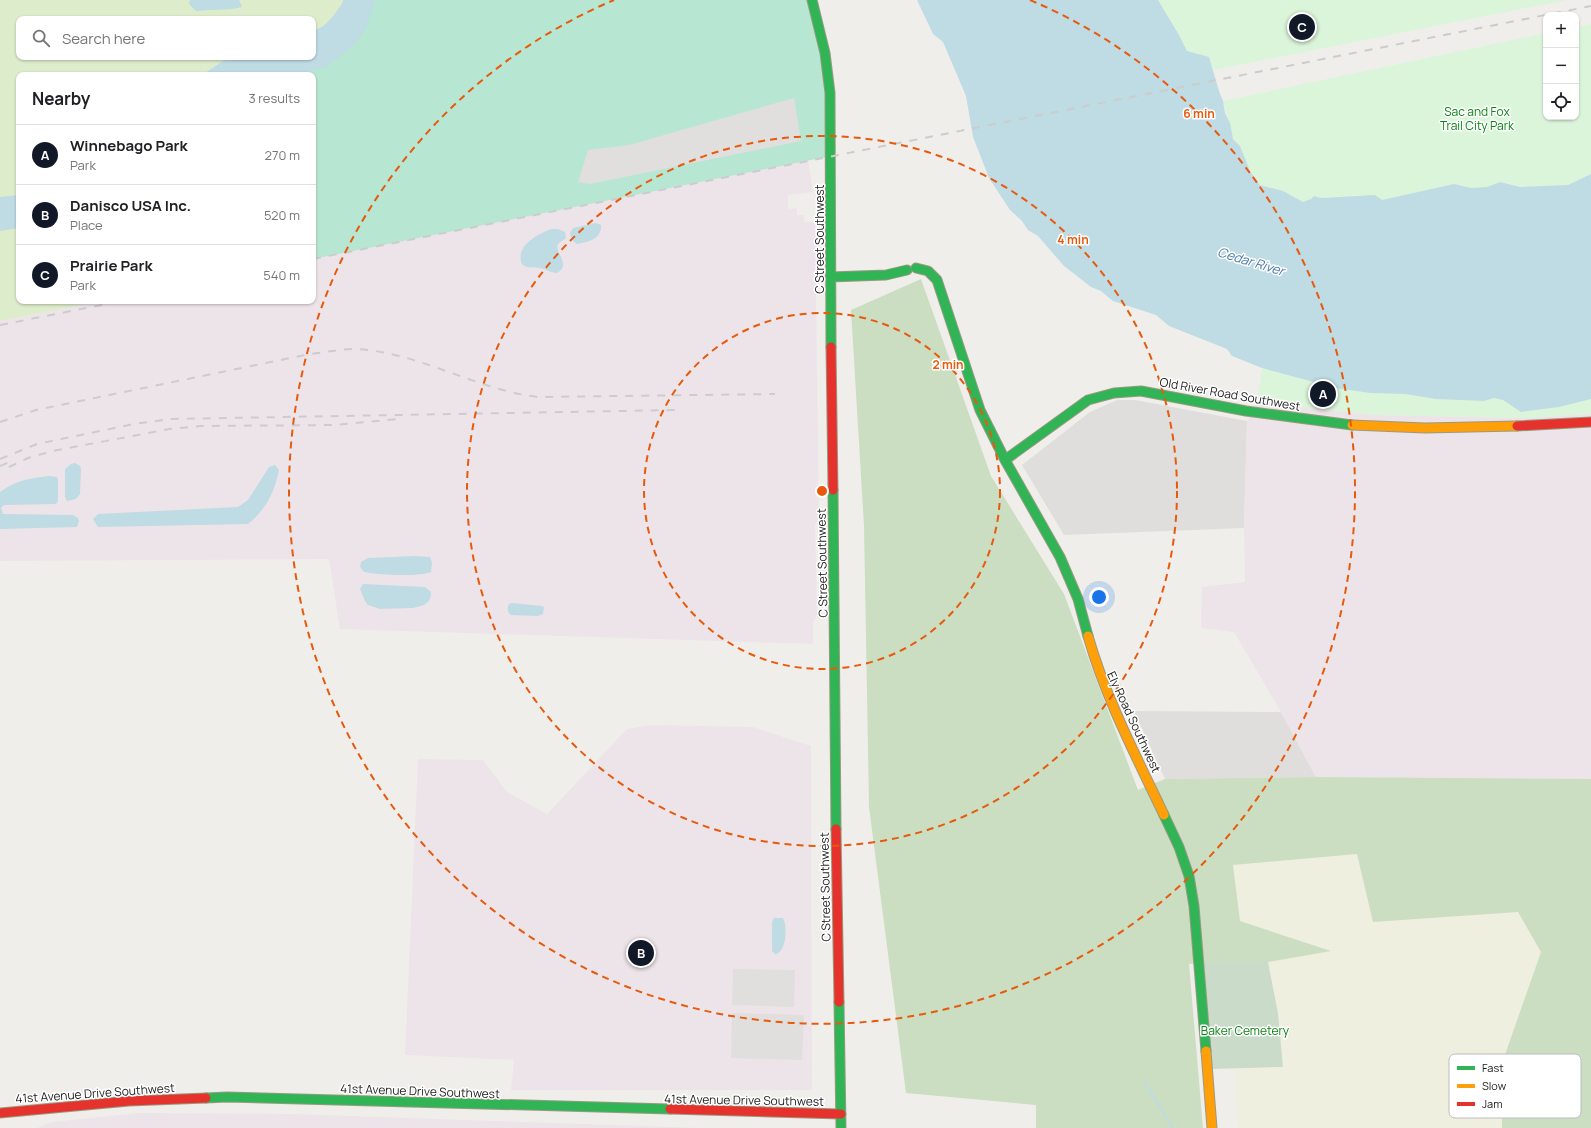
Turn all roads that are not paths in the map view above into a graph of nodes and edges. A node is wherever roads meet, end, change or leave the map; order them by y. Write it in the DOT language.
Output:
graph roads {
  1 [pos="812,0"];
  2 [pos="830,277"];
  3 [pos="1591,422"];
  4 [pos="1005,460"];
  5 [pos="0,1113"];
  6 [pos="840,1114"];
  7 [pos="841,1128"];
  8 [pos="1212,1128"];
  1 -- 2 [label="street, C Street Southwest"];
  2 -- 4 [label="street, Ely Road Southwest"];
  2 -- 6 [label="street, C Street Southwest"];
  3 -- 4 [label="street, Old River Road Southwest"];
  4 -- 8 [label="street, Ely Road Southwest"];
  5 -- 6 [label="street, 41st Avenue Drive Southwest"];
  6 -- 7 [label="street, C Street Southwest"];
}
